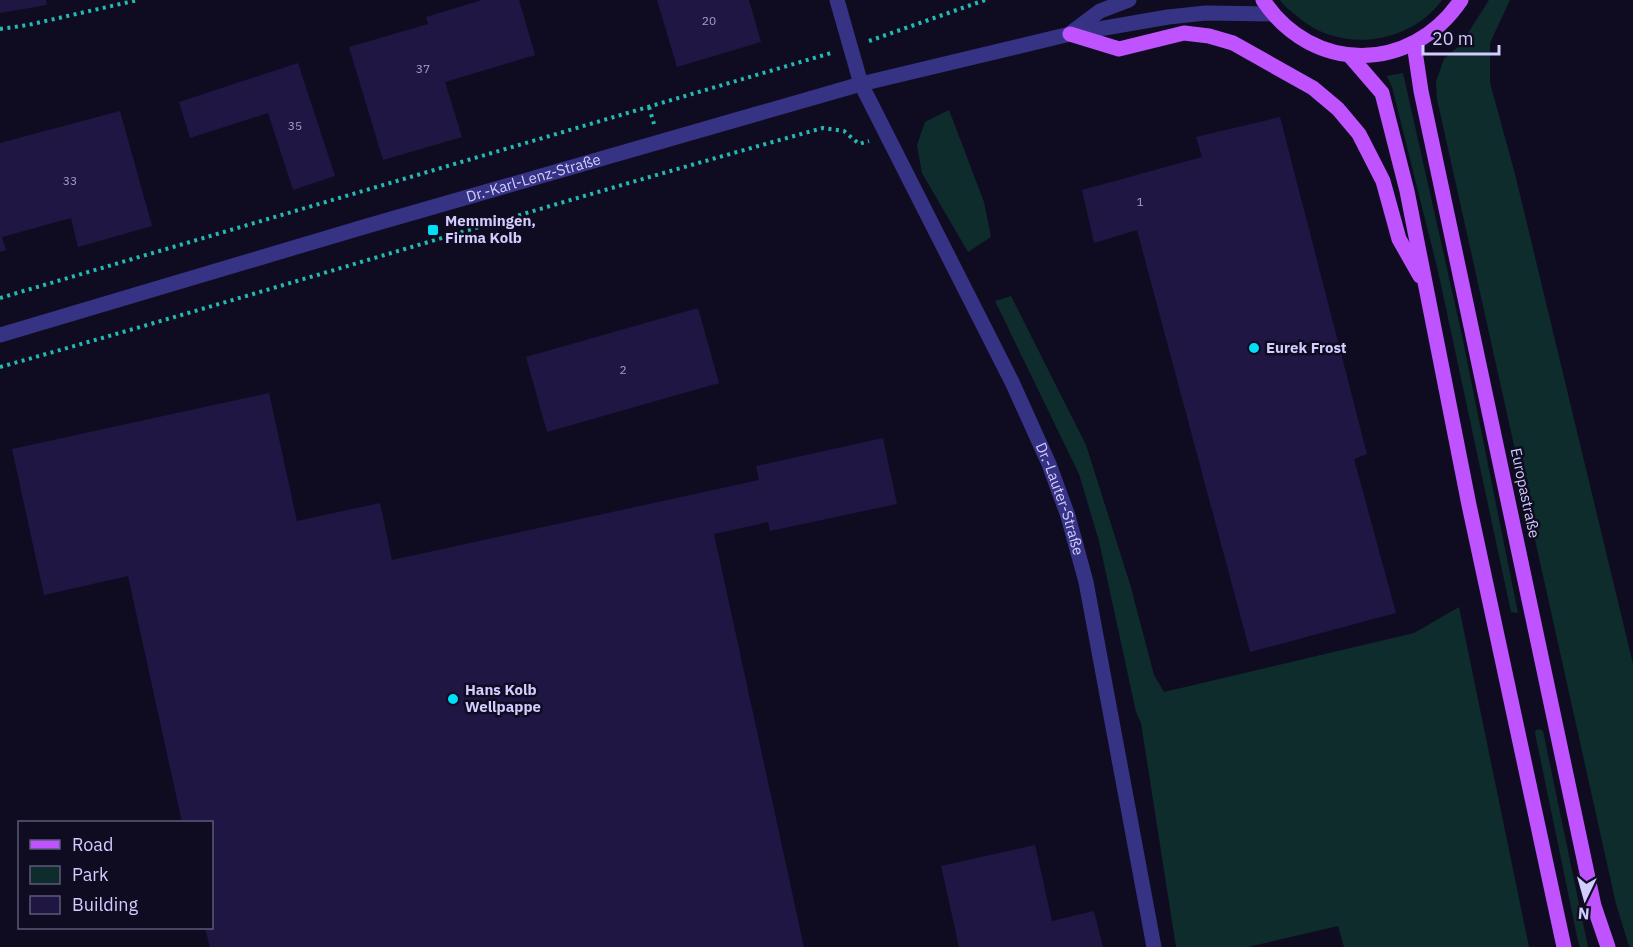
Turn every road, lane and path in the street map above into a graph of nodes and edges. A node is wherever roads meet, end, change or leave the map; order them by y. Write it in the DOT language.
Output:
graph roads {
  1 [pos="138,0"];
  2 [pos="837,0"];
  3 [pos="985,0"];
  4 [pos="1129,0"];
  5 [pos="1263,0"];
  6 [pos="1461,0"];
  7 [pos="1272,14"];
  8 [pos="0,29"];
  9 [pos="1070,34"];
  10 [pos="1414,44"];
  11 [pos="849,48"];
  12 [pos="1350,56"];
  13 [pos="861,84"];
  14 [pos="887,135"];
  15 [pos="1426,287"];
  16 [pos="0,298"];
  17 [pos="0,335"];
  18 [pos="0,367"];
  19 [pos="1154,947"];
  20 [pos="1564,947"];
  21 [pos="1608,947"];
  1 -- 8 [label="path"];
  2 -- 11 [label="street, Dr.-Lauter-Straße"];
  3 -- 11 [label="path"];
  4 -- 9 [label="street, Dr.-Karl-Lenz-Straße"];
  5 -- 7 [label="main road"];
  6 -- 10 [label="main road"];
  7 -- 9 [label="street, Dr.-Karl-Lenz-Straße"];
  7 -- 12 [label="main road"];
  9 -- 13 [label="street, Dr.-Karl-Lenz-Straße"];
  9 -- 15 [label="main road"];
  10 -- 12 [label="main road"];
  10 -- 21 [label="main road, Europastraße"];
  11 -- 13 [label="street, Dr.-Lauter-Straße"];
  11 -- 16 [label="path"];
  12 -- 15 [label="main road"];
  13 -- 14 [label="street, Dr.-Lauter-Straße"];
  13 -- 17 [label="street, Dr.-Karl-Lenz-Straße"];
  14 -- 18 [label="path"];
  14 -- 19 [label="street, Dr.-Lauter-Straße"];
  15 -- 20 [label="main road"];
}
